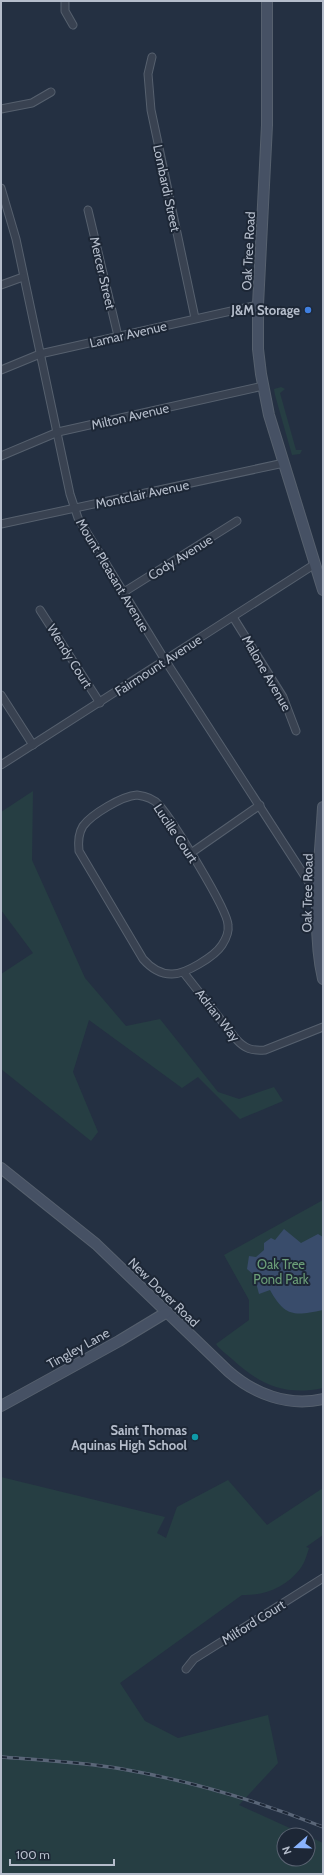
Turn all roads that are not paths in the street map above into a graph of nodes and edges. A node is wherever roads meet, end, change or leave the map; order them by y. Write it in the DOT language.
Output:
graph roads {
  1 [pos="65,1"];
  2 [pos="267,1"];
  3 [pos="73,26"];
  4 [pos="152,57"];
  5 [pos="51,92"];
  6 [pos="1,109"];
  7 [pos="1,188"];
  8 [pos="88,210"];
  9 [pos="23,277"];
  10 [pos="1,285"];
  11 [pos="258,305"];
  12 [pos="195,318"];
  13 [pos="118,336"];
  14 [pos="40,354"];
  15 [pos="1,370"];
  16 [pos="263,386"];
  17 [pos="58,432"];
  18 [pos="1,456"];
  19 [pos="284,463"];
  20 [pos="74,508"];
  21 [pos="237,521"];
  22 [pos="1,524"];
  23 [pos="315,564"];
  24 [pos="323,590"];
  25 [pos="124,592"];
  26 [pos="40,610"];
  27 [pos="233,617"];
  28 [pos="165,660"];
  29 [pos="1,695"];
  30 [pos="100,703"];
  31 [pos="296,731"];
  32 [pos="33,744"];
  33 [pos="1,765"];
  34 [pos="260,804"];
  35 [pos="323,807"];
  36 [pos="191,853"];
  37 [pos="318,896"];
  38 [pos="184,972"];
  39 [pos="323,979"];
  40 [pos="323,1027"];
  41 [pos="1,1168"];
  42 [pos="166,1312"];
  43 [pos="323,1399"];
  44 [pos="1,1406"];
  45 [pos="323,1578"];
  46 [pos="186,1669"];
  1 -- 3 [label="street"];
  2 -- 11 [label="main road, Oak Tree Road"];
  4 -- 12 [label="street, Lombardi Street"];
  5 -- 6 [label="street"];
  7 -- 9 [label="street, Mount Pleasant Avenue"];
  8 -- 13 [label="street, Mercer Street"];
  9 -- 10 [label="street"];
  9 -- 14 [label="street, Mount Pleasant Avenue"];
  11 -- 12 [label="street, Lamar Avenue"];
  11 -- 16 [label="main road, Oak Tree Road"];
  12 -- 13 [label="street, Lamar Avenue"];
  13 -- 14 [label="street, Lamar Avenue"];
  14 -- 15 [label="street, Lamar Avenue"];
  14 -- 17 [label="street, Mount Pleasant Avenue"];
  16 -- 17 [label="street, Milton Avenue"];
  16 -- 19 [label="main road, Oak Tree Road"];
  17 -- 18 [label="street, Milton Avenue"];
  17 -- 20 [label="street, Mount Pleasant Avenue"];
  19 -- 20 [label="street, Montclair Avenue"];
  19 -- 23 [label="main road, Oak Tree Road"];
  20 -- 22 [label="street, Montclair Avenue"];
  20 -- 25 [label="street, Mount Pleasant Avenue"];
  21 -- 25 [label="street, Cody Avenue"];
  23 -- 24 [label="main road, Oak Tree Road"];
  23 -- 27 [label="street, Fairmount Avenue"];
  25 -- 28 [label="street, Mount Pleasant Avenue"];
  26 -- 30 [label="street, Wendy Court"];
  27 -- 28 [label="street, Fairmount Avenue"];
  27 -- 31 [label="street, Malone Avenue"];
  28 -- 30 [label="street, Fairmount Avenue"];
  28 -- 34 [label="street, Mount Pleasant Avenue"];
  29 -- 32 [label="street"];
  30 -- 32 [label="street, Fairmount Avenue"];
  32 -- 33 [label="street, Fairmount Avenue"];
  34 -- 36 [label="street"];
  34 -- 37 [label="street, Mount Pleasant Avenue"];
  35 -- 37 [label="main road, Oak Tree Road"];
  36 -- 38 [label="street, Lucille Court"];
  36 -- 38 [label="street, Lucille Court"];
  37 -- 39 [label="main road, Oak Tree Road"];
  38 -- 40 [label="street, Adrian Way"];
  41 -- 42 [label="main road, New Dover Road"];
  42 -- 43 [label="main road, New Dover Road"];
  42 -- 44 [label="main road, Tingley Lane"];
  45 -- 46 [label="street, Milford Court"];
}
